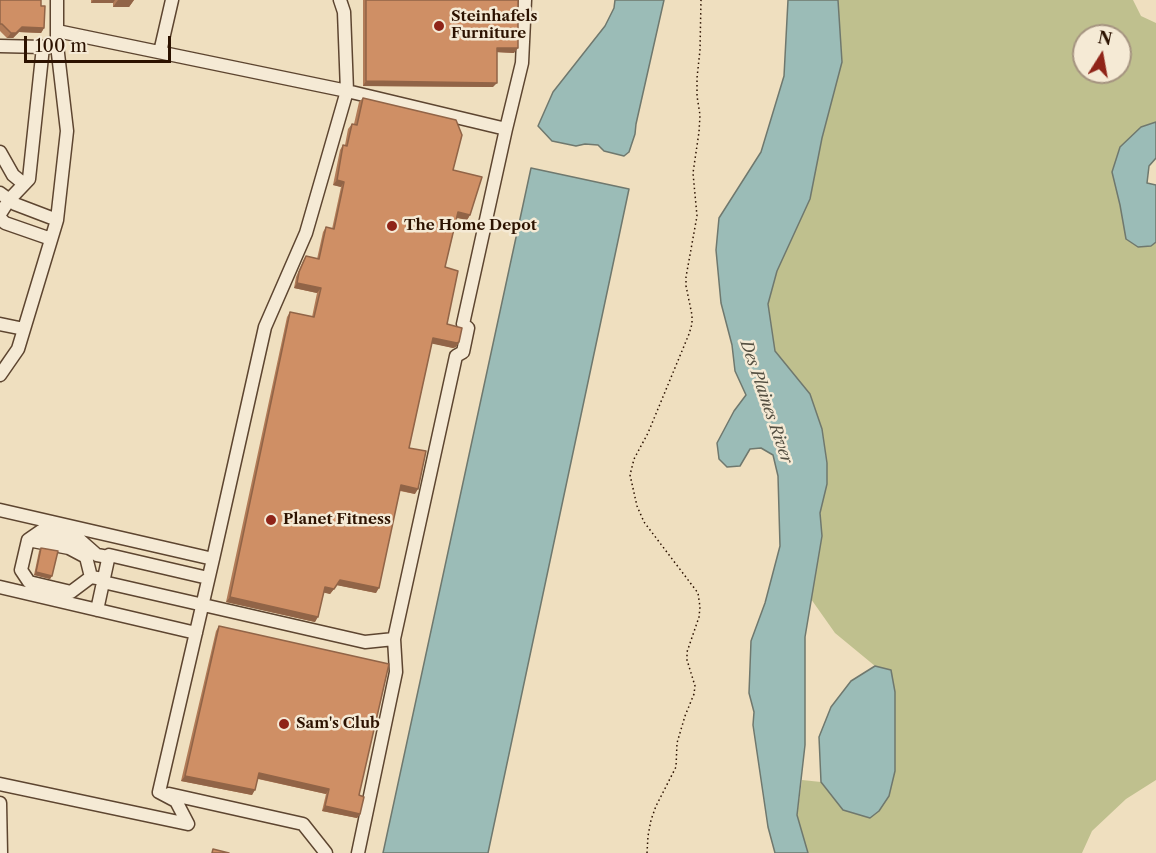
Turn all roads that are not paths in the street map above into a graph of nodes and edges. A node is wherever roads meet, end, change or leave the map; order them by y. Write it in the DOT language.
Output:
graph roads {
  1 [pos="57,0"];
  2 [pos="172,0"];
  3 [pos="340,0"];
  4 [pos="525,0"];
  5 [pos="57,31"];
  6 [pos="0,46"];
  7 [pos="43,46"];
  8 [pos="57,47"];
  9 [pos="160,52"];
  10 [pos="347,91"];
  11 [pos="507,129"];
  12 [pos="0,152"];
  13 [pos="24,184"];
  14 [pos="5,196"];
  15 [pos="0,216"];
  16 [pos="57,220"];
  17 [pos="51,239"];
  18 [pos="0,324"];
  19 [pos="24,329"];
  20 [pos="0,375"];
  21 [pos="0,510"];
  22 [pos="28,540"];
  23 [pos="108,557"];
  24 [pos="213,559"];
  25 [pos="208,578"];
  26 [pos="99,580"];
  27 [pos="0,588"];
  28 [pos="202,606"];
  29 [pos="97,610"];
  30 [pos="196,633"];
  31 [pos="394,639"];
  32 [pos="0,784"];
  33 [pos="159,792"];
  34 [pos="0,803"];
  35 [pos="1,853"];
  36 [pos="326,853"];
  37 [pos="358,853"];
  1 -- 5 [label="lane"];
  2 -- 9 [label="lane"];
  3 -- 10 [label="lane"];
  4 -- 11 [label="lane"];
  5 -- 8 [label="lane"];
  5 -- 9 [label="lane"];
  6 -- 7 [label="lane"];
  7 -- 8 [label="lane"];
  7 -- 13 [label="lane"];
  8 -- 16 [label="lane"];
  9 -- 10 [label="lane"];
  10 -- 11 [label="lane"];
  10 -- 24 [label="lane"];
  11 -- 31 [label="lane"];
  12 -- 13 [label="lane"];
  13 -- 14 [label="lane"];
  14 -- 15 [label="lane"];
  14 -- 16 [label="lane"];
  15 -- 17 [label="lane"];
  16 -- 17 [label="lane"];
  17 -- 19 [label="lane"];
  18 -- 19 [label="lane"];
  19 -- 20 [label="lane"];
  21 -- 24 [label="lane"];
  22 -- 23 [label="lane"];
  22 -- 26 [label="lane"];
  22 -- 26 [label="lane"];
  23 -- 25 [label="lane"];
  23 -- 26 [label="lane"];
  24 -- 25 [label="lane"];
  25 -- 28 [label="lane"];
  26 -- 28 [label="lane"];
  26 -- 29 [label="lane"];
  27 -- 29 [label="lane"];
  28 -- 30 [label="lane"];
  28 -- 31 [label="lane"];
  29 -- 30 [label="lane"];
  30 -- 33 [label="lane"];
  31 -- 37 [label="lane"];
  32 -- 33 [label="lane"];
  33 -- 36 [label="lane"];
  34 -- 35 [label="lane"];
}
